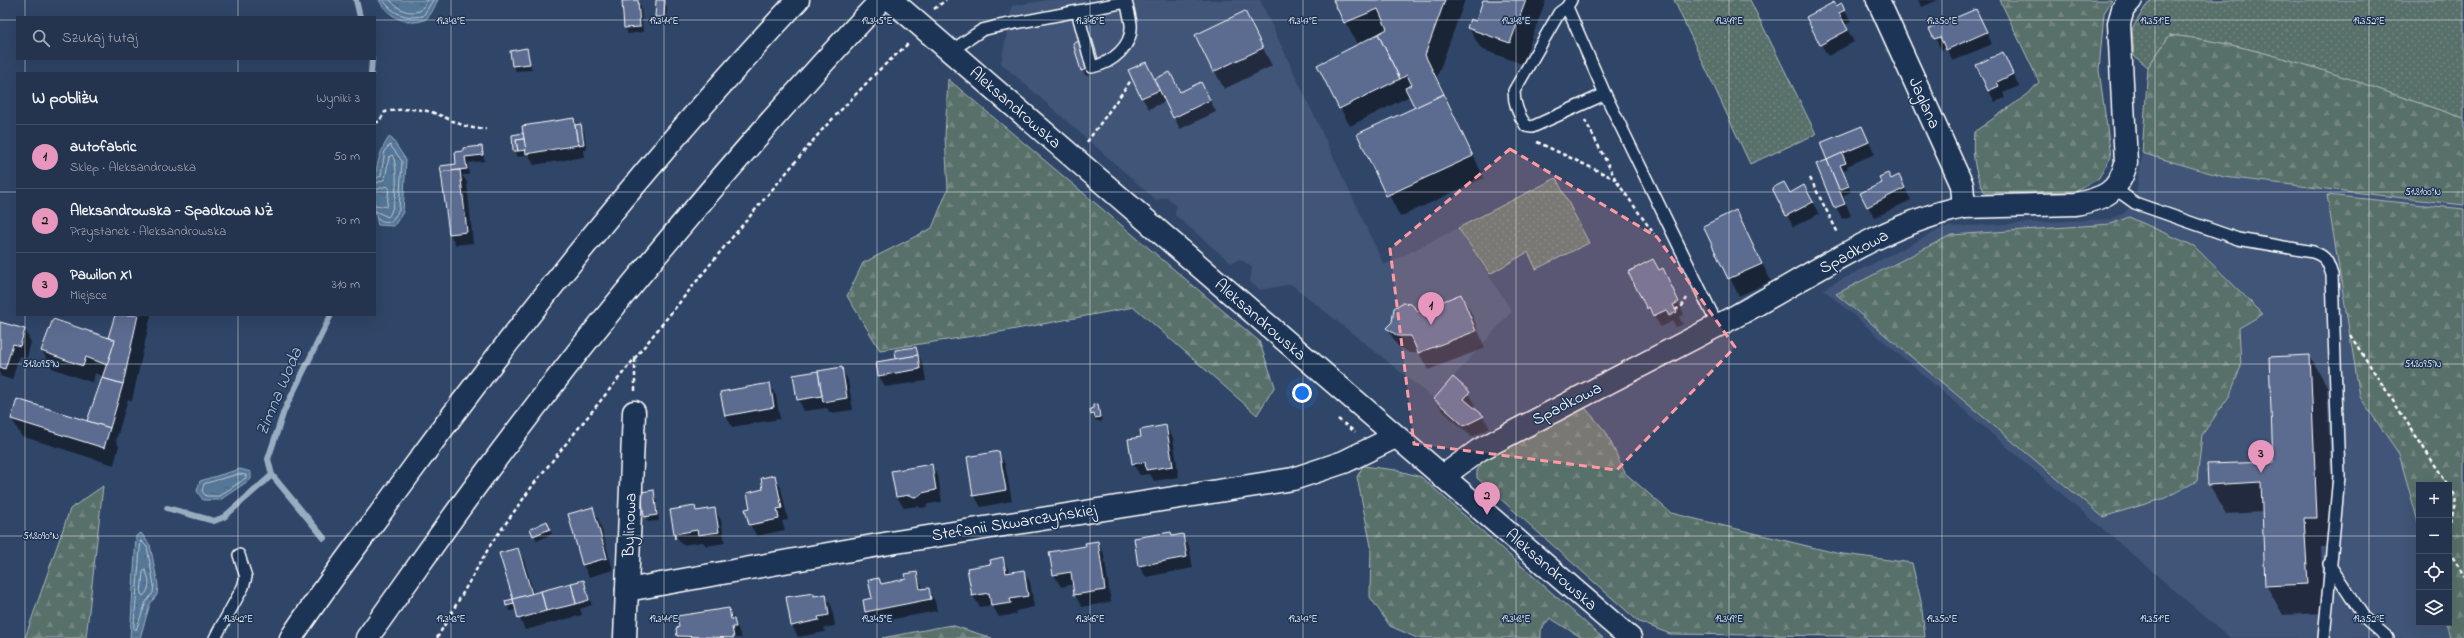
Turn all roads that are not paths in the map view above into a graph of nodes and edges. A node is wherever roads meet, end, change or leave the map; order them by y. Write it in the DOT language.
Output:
graph roads {
  1 [pos="798,0"];
  2 [pos="881,0"];
  3 [pos="891,0"];
  4 [pos="1878,0"];
  5 [pos="2131,0"];
  6 [pos="1569,4"];
  7 [pos="1076,11"];
  8 [pos="951,51"];
  9 [pos="1605,94"];
  10 [pos="2114,188"];
  11 [pos="1964,207"];
  12 [pos="1718,326"];
  13 [pos="634,412"];
  14 [pos="1395,436"];
  15 [pos="1442,477"];
  16 [pos="239,555"];
  17 [pos="2329,564"];
  18 [pos="627,590"];
  19 [pos="215,638"];
  20 [pos="291,638"];
  21 [pos="367,638"];
  22 [pos="625,638"];
  23 [pos="1630,638"];
  24 [pos="2324,638"];
  25 [pos="2388,638"];
  1 -- 20 [label="main road"];
  2 -- 21 [label="main road"];
  3 -- 8 [label="main road, Aleksandrowska"];
  4 -- 11 [label="main road, Jaglana"];
  5 -- 10 [label="main road, Spadkowa"];
  6 -- 9 [label="lane"];
  6 -- 9 [label="lane"];
  7 -- 7 [label="lane"];
  7 -- 8 [label="lane"];
  8 -- 14 [label="main road, Aleksandrowska"];
  9 -- 12 [label="lane"];
  10 -- 11 [label="main road, Spadkowa"];
  10 -- 17 [label="lane"];
  11 -- 12 [label="main road, Spadkowa"];
  12 -- 15 [label="main road, Spadkowa"];
  13 -- 18 [label="main road, Bylinowa"];
  14 -- 15 [label="main road, Aleksandrowska"];
  14 -- 18 [label="main road, Stefanii Skwarczyńskiej"];
  15 -- 23 [label="main road, Aleksandrowska"];
  16 -- 19 [label="lane"];
  17 -- 24 [label="lane"];
  17 -- 25 [label="lane"];
  18 -- 22 [label="main road, Bylinowa"];
}
